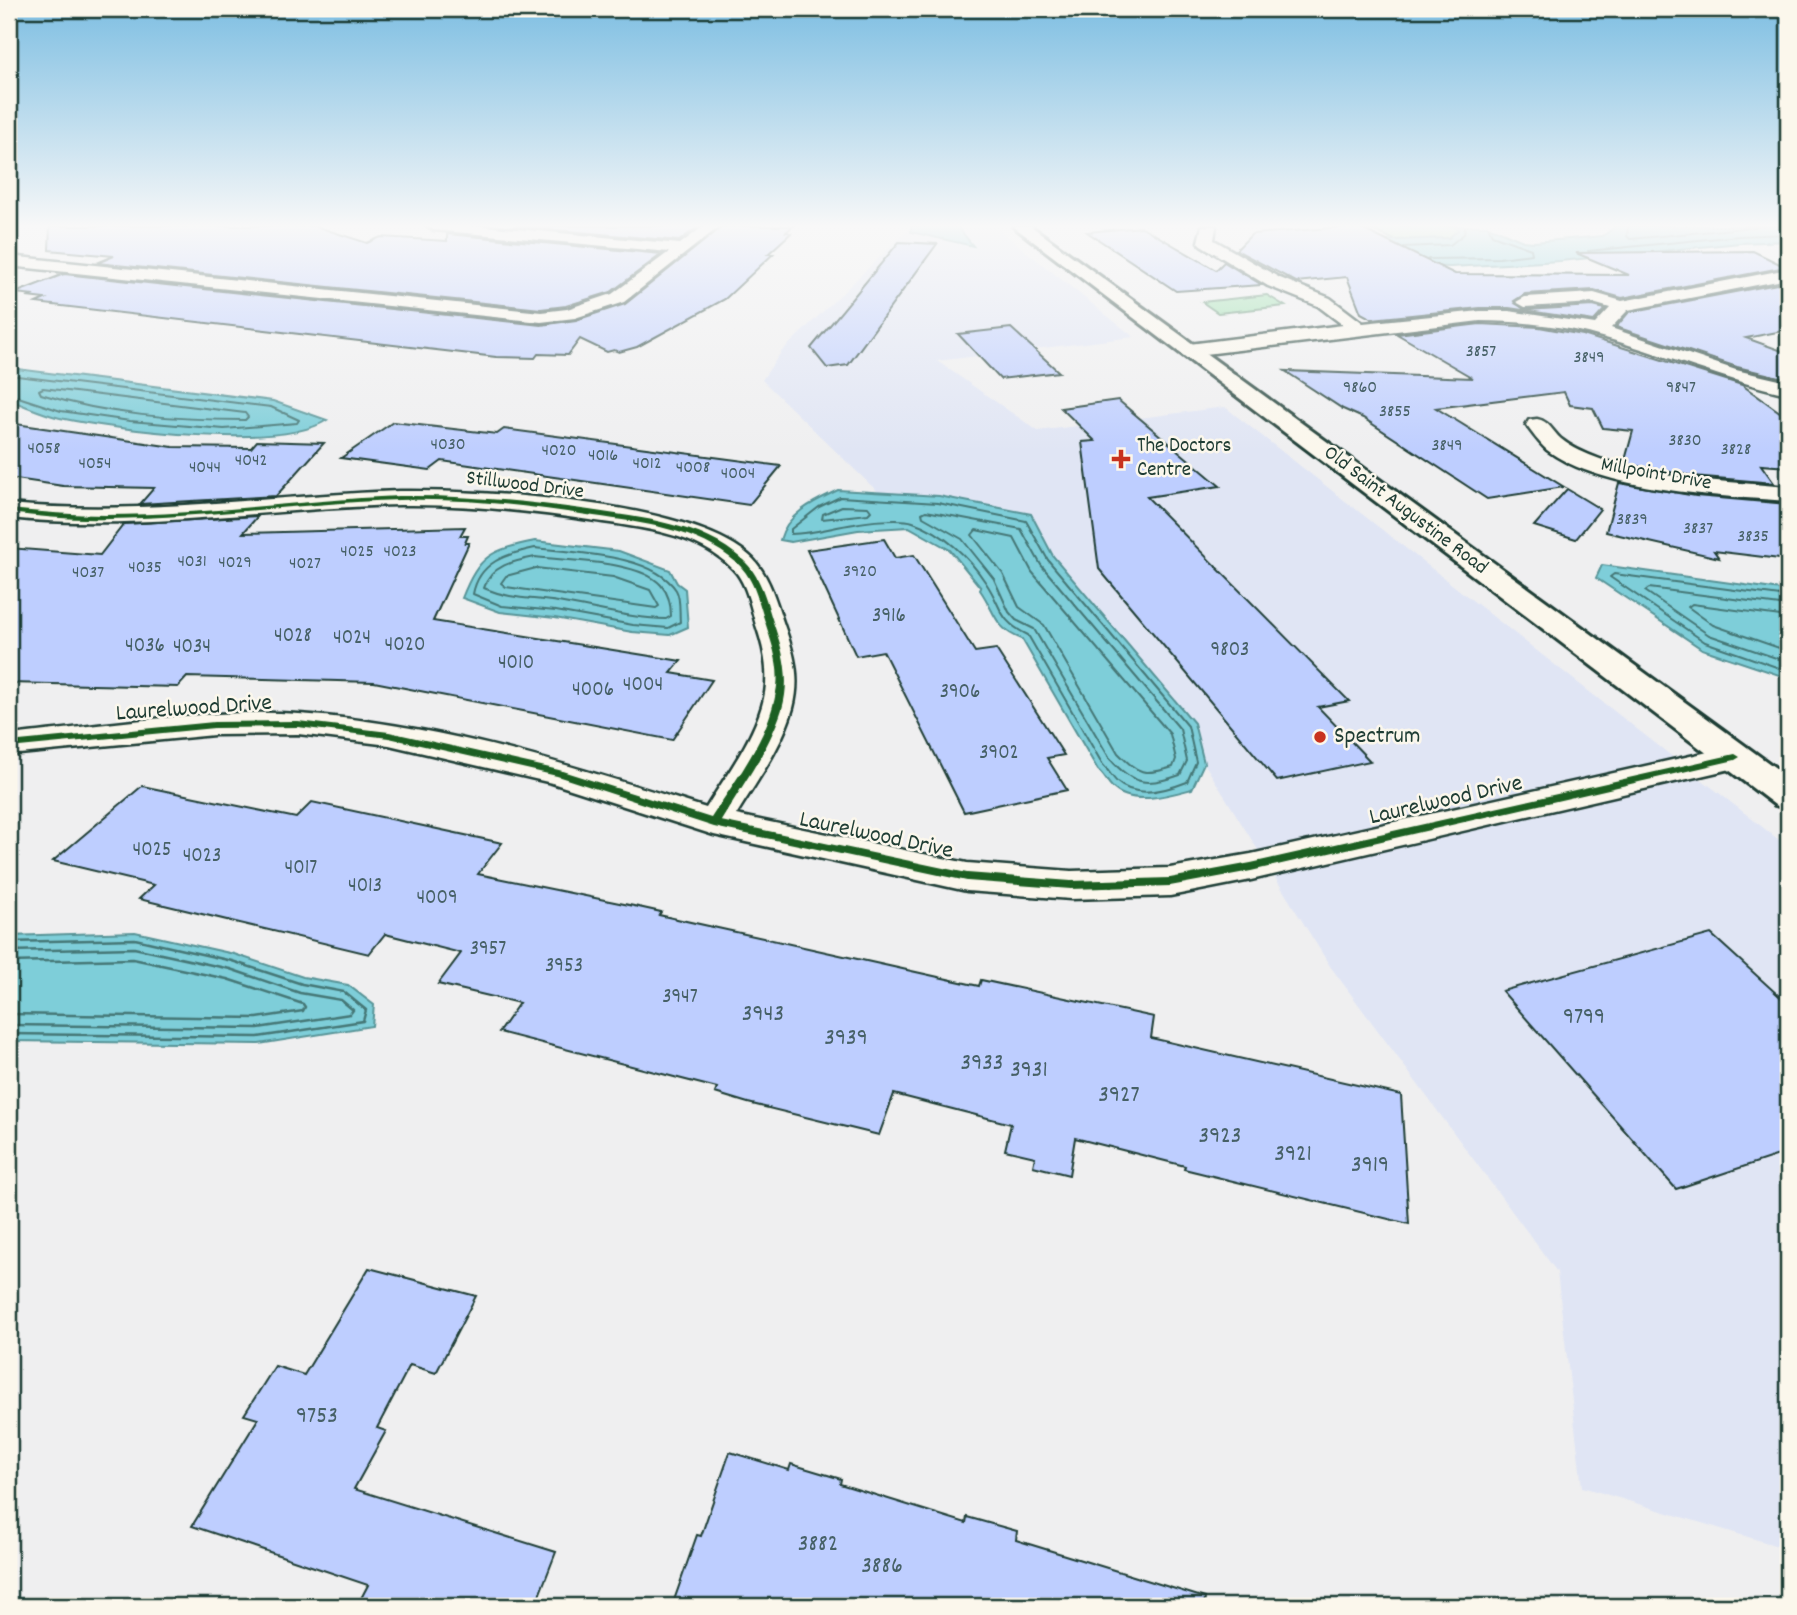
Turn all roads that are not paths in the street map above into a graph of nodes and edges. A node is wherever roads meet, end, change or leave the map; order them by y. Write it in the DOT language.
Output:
graph roads {
  1 [pos="392,301"];
  2 [pos="610,301"];
  3 [pos="1123,301"];
  4 [pos="1322,301"];
  5 [pos="1549,301"];
  6 [pos="1606,301"];
  7 [pos="1646,301"];
  8 [pos="1463,302"];
  9 [pos="1622,306"];
  10 [pos="1359,329"];
  11 [pos="1599,330"];
  12 [pos="1189,350"];
  13 [pos="1788,388"];
  14 [pos="1537,425"];
  15 [pos="1788,494"];
  16 [pos="9,511"];
  17 [pos="9,744"];
  18 [pos="1735,757"];
  19 [pos="1788,796"];
  20 [pos="714,822"];
  1 -- 2 [label="street"];
  3 -- 12 [label="main road, Old Saint Augustine Road"];
  4 -- 10 [label="street"];
  5 -- 8 [label="street"];
  6 -- 9 [label="street"];
  7 -- 9 [label="street"];
  9 -- 11 [label="street"];
  10 -- 11 [label="street"];
  10 -- 12 [label="street"];
  11 -- 13 [label="street"];
  12 -- 18 [label="main road, Old Saint Augustine Road"];
  14 -- 15 [label="street, Millpoint Drive"];
  16 -- 20 [label="street, Stillwood Drive"];
  17 -- 20 [label="street, Laurelwood Drive"];
  18 -- 19 [label="main road, Old Saint Augustine Road"];
  18 -- 20 [label="street, Laurelwood Drive"];
}
